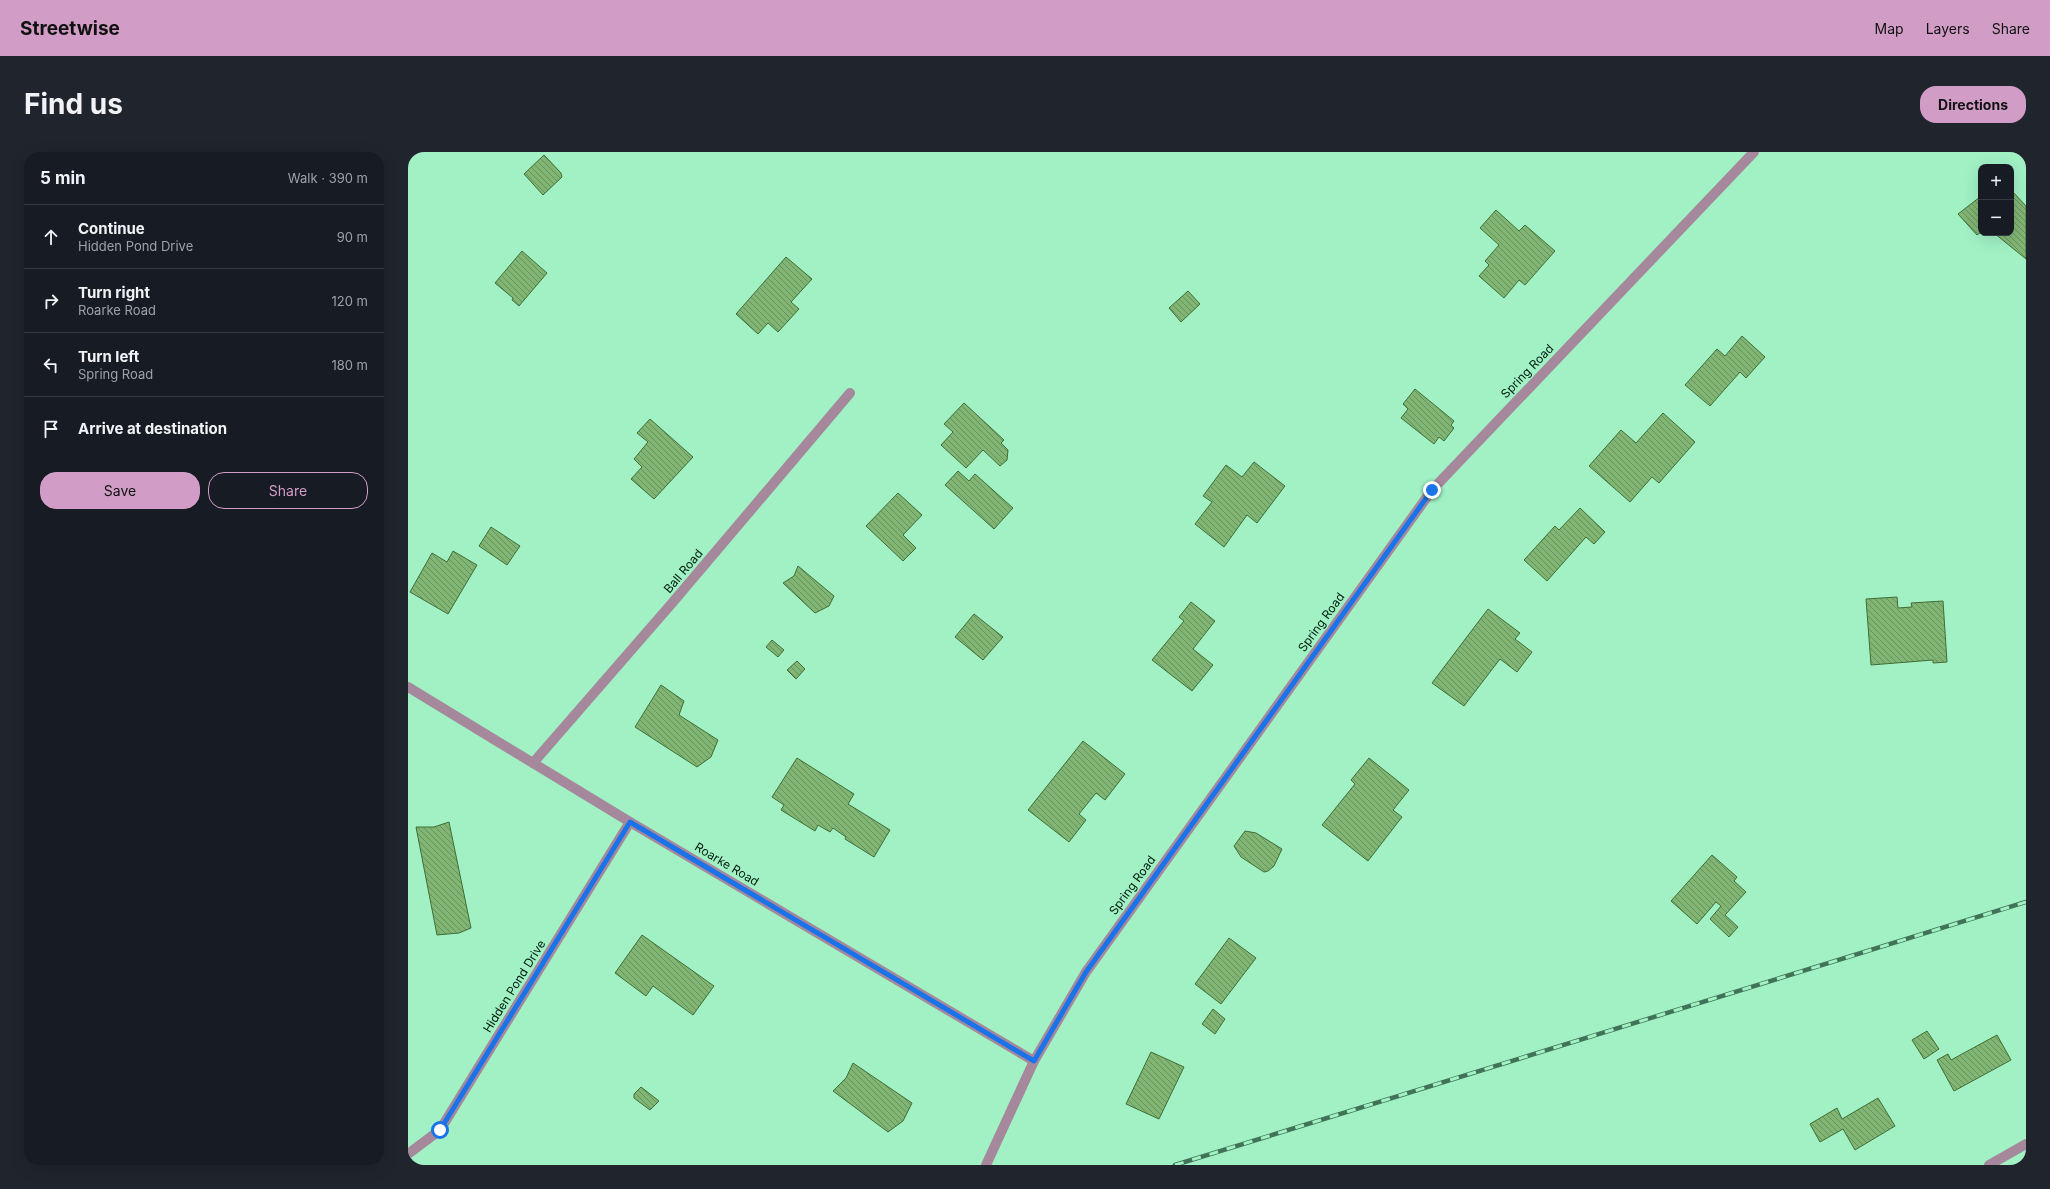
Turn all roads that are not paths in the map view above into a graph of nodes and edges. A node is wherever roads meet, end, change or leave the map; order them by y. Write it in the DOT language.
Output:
graph roads {
  1 [pos="1754,152"];
  2 [pos="850,393"];
  3 [pos="408,687"];
  4 [pos="533,763"];
  5 [pos="630,822"];
  6 [pos="1034,1061"];
  7 [pos="2026,1144"];
  8 [pos="408,1154"];
  9 [pos="986,1165"];
  10 [pos="1989,1165"];
  1 -- 6 [label="street, Spring Road"];
  2 -- 4 [label="street, Ball Road"];
  3 -- 4 [label="street, Roarke Road"];
  4 -- 5 [label="street, Roarke Road"];
  5 -- 6 [label="street, Roarke Road"];
  5 -- 8 [label="street, Hidden Pond Drive"];
  6 -- 9 [label="street, Spring Road"];
  7 -- 10 [label="street"];
}
